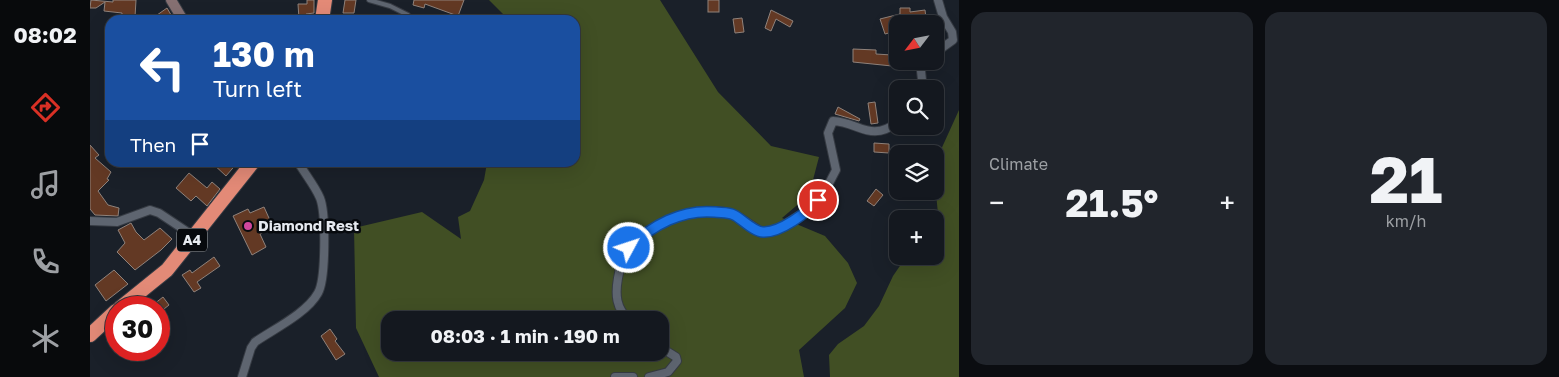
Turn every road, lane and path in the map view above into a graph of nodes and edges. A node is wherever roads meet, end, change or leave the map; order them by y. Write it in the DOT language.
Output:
graph roads {
  1 [pos="171,0"];
  2 [pos="325,0"];
  3 [pos="369,0"];
  4 [pos="938,0"];
  5 [pos="180,15"];
  6 [pos="323,15"];
  7 [pos="408,15"];
  8 [pos="942,15"];
  9 [pos="944,19"];
  10 [pos="944,46"];
  11 [pos="889,128"];
  12 [pos="249,167"];
  13 [pos="301,167"];
  14 [pos="90,221"];
  15 [pos="195,237"];
  16 [pos="135,296"];
  17 [pos="622,311"];
  18 [pos="105,321"];
  19 [pos="90,335"];
  20 [pos="669,353"];
  21 [pos="242,377"];
  22 [pos="615,377"];
  23 [pos="633,377"];
  24 [pos="649,377"];
  1 -- 5 [label="street"];
  2 -- 6 [label="highway"];
  3 -- 7 [label="lane"];
  4 -- 8 [label="street"];
  9 -- 10 [label="street"];
  11 -- 17 [label="street"];
  12 -- 15 [label="highway, A4"];
  13 -- 21 [label="street"];
  14 -- 15 [label="street"];
  15 -- 16 [label="highway, A4"];
  18 -- 19 [label="highway"];
  20 -- 24 [label="street"];
  22 -- 23 [label="street"];
}
